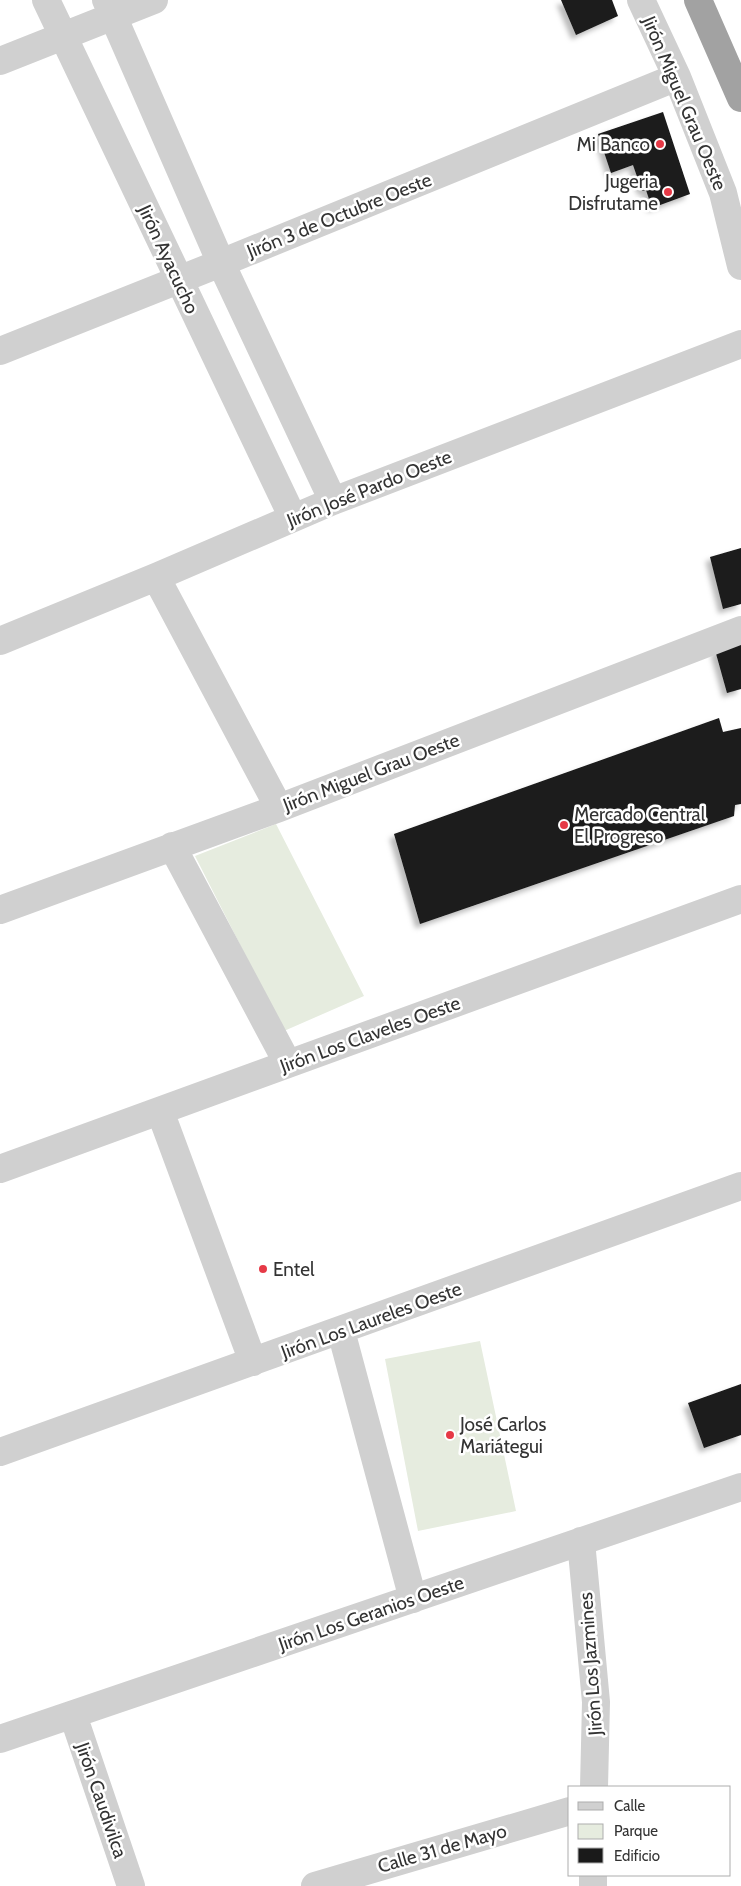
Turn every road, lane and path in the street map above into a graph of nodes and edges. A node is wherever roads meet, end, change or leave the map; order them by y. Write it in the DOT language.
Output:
graph roads {
  1 [pos="46,0"];
  2 [pos="154,0"];
  3 [pos="641,0"];
  4 [pos="698,0"];
  5 [pos="109,8"];
  6 [pos="63,36"];
  7 [pos="0,61"];
  8 [pos="677,76"];
  9 [pos="741,98"];
  10 [pos="221,264"];
  11 [pos="741,266"];
  12 [pos="178,280"];
  13 [pos="741,344"];
  14 [pos="0,351"];
  15 [pos="333,501"];
  16 [pos="293,518"];
  17 [pos="156,577"];
  18 [pos="741,630"];
  19 [pos="0,641"];
  20 [pos="279,808"];
  21 [pos="172,846"];
  22 [pos="741,899"];
  23 [pos="0,910"];
  24 [pos="288,1064"];
  25 [pos="160,1111"];
  26 [pos="0,1169"];
  27 [pos="741,1186"];
  28 [pos="341,1331"];
  29 [pos="253,1362"];
  30 [pos="0,1452"];
  31 [pos="741,1487"];
  32 [pos="581,1541"];
  33 [pos="413,1598"];
  34 [pos="73,1715"];
  35 [pos="0,1739"];
  36 [pos="594,1786"];
  37 [pos="568,1811"];
  38 [pos="131,1886"];
  39 [pos="315,1886"];
  1 -- 6 [label="street, Jirón Ayacucho"];
  2 -- 5 [label="street"];
  3 -- 8 [label="street, Jirón Miguel Grau Oeste"];
  4 -- 9 [label="highway"];
  5 -- 6 [label="street"];
  5 -- 10 [label="street"];
  6 -- 7 [label="street"];
  6 -- 12 [label="street, Jirón Ayacucho"];
  8 -- 10 [label="street, Jirón 3 de Octubre Oeste"];
  8 -- 11 [label="street, Jirón Miguel Grau Oeste"];
  10 -- 12 [label="street, Jirón 3 de Octubre Oeste"];
  10 -- 15 [label="street"];
  12 -- 14 [label="street, Jirón 3 de Octubre Oeste"];
  12 -- 16 [label="street, Jirón Ayacucho"];
  13 -- 15 [label="street, Jirón José Pardo Oeste"];
  15 -- 16 [label="street, Jirón José Pardo Oeste"];
  16 -- 17 [label="street, Jirón José Pardo Oeste"];
  17 -- 19 [label="street, Jirón José Pardo Oeste"];
  17 -- 20 [label="street"];
  18 -- 20 [label="street, Jirón Miguel Grau Oeste"];
  20 -- 21 [label="street, Jirón Miguel Grau Oeste"];
  21 -- 23 [label="street, Jirón Miguel Grau Oeste"];
  21 -- 24 [label="street"];
  22 -- 24 [label="street, Jirón Los Claveles Oeste"];
  24 -- 25 [label="street, Jirón Los Claveles Oeste"];
  25 -- 26 [label="street, Jirón Los Claveles Oeste"];
  25 -- 29 [label="street"];
  27 -- 28 [label="street, Jirón Los Laureles Oeste"];
  28 -- 29 [label="street, Jirón Los Laureles Oeste"];
  28 -- 33 [label="street"];
  29 -- 30 [label="street, Jirón Los Laureles Oeste"];
  31 -- 32 [label="street, Jirón Los Geranios Oeste"];
  32 -- 33 [label="street, Jirón Los Geranios Oeste"];
  32 -- 36 [label="street, Jirón Los Jazmines"];
  33 -- 34 [label="street, Jirón Los Geranios Oeste"];
  34 -- 35 [label="street, Jirón Los Geranios Oeste"];
  34 -- 38 [label="street, Jirón Caudivilca"];
  37 -- 39 [label="street, Calle 31 de Mayo"];
}
